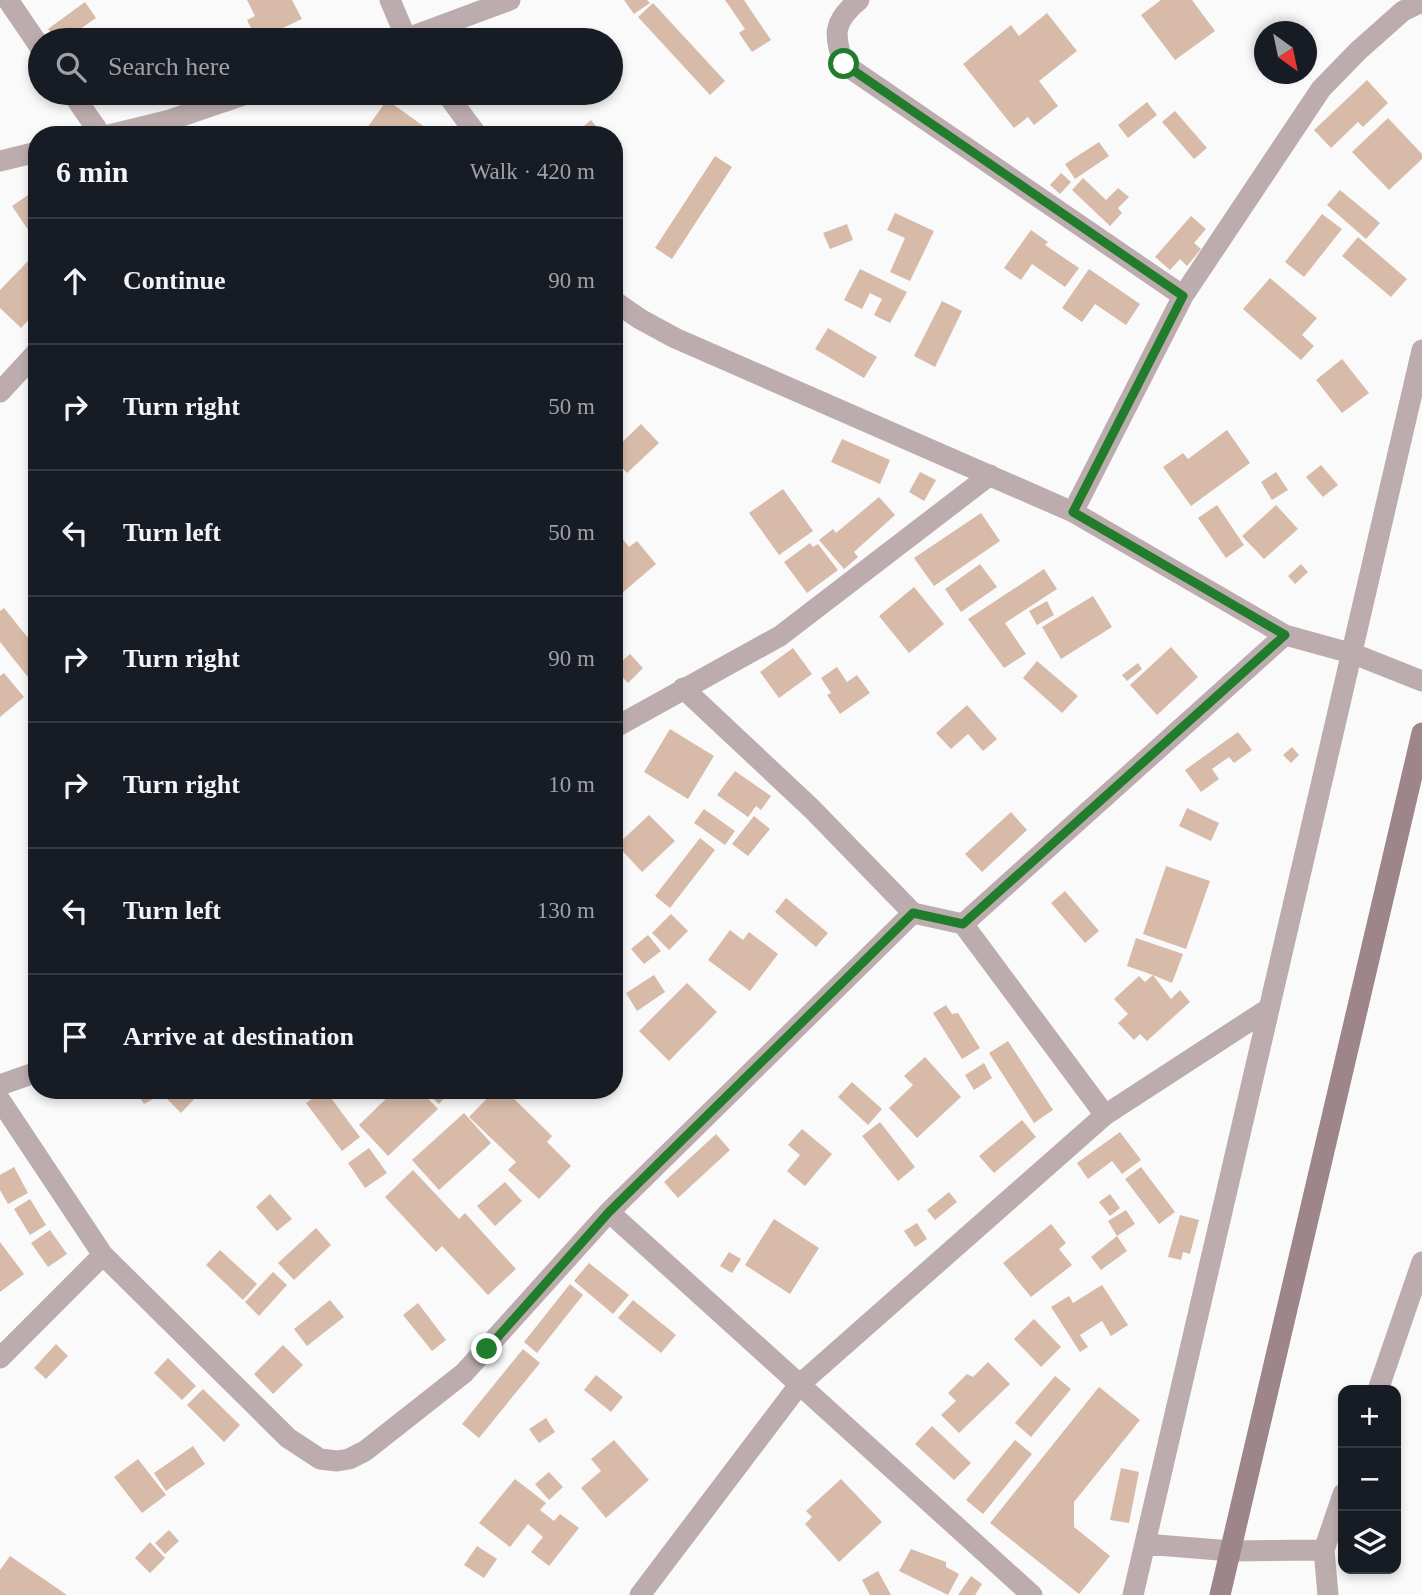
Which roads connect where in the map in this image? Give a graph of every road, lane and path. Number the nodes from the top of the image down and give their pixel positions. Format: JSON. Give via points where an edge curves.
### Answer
{"nodes":[{"id":1,"x":8,"y":0,"type":"edge"},
{"id":2,"x":390,"y":0,"type":"edge"},
{"id":3,"x":510,"y":0,"type":"edge"},
{"id":4,"x":859,"y":0,"type":"edge"},
{"id":5,"x":1422,"y":2,"type":"edge"},
{"id":6,"x":400,"y":28,"type":"edge"},
{"id":7,"x":436,"y":28,"type":"edge"},
{"id":8,"x":28,"y":29,"type":"edge"},
{"id":9,"x":80,"y":105,"type":"edge"},
{"id":10,"x":220,"y":105,"type":"edge"},
{"id":11,"x":455,"y":105,"type":"edge"},
{"id":12,"x":95,"y":126,"type":"edge"},
{"id":13,"x":170,"y":126,"type":"edge"},
{"id":14,"x":470,"y":126,"type":"edge"},
{"id":15,"x":28,"y":154,"type":"edge"},
{"id":16,"x":0,"y":161,"type":"edge"},
{"id":17,"x":1183,"y":296,"type":"junction"},
{"id":18,"x":623,"y":307,"type":"edge"},
{"id":19,"x":1422,"y":350,"type":"edge"},
{"id":20,"x":28,"y":362,"type":"edge"},
{"id":21,"x":0,"y":392,"type":"edge"},
{"id":22,"x":990,"y":475,"type":"junction"},
{"id":23,"x":1073,"y":512,"type":"junction"},
{"id":24,"x":1285,"y":635,"type":"junction"},
{"id":25,"x":1354,"y":654,"type":"junction"},
{"id":26,"x":1422,"y":681,"type":"edge"},
{"id":27,"x":684,"y":688,"type":"junction"},
{"id":28,"x":623,"y":723,"type":"edge"},
{"id":29,"x":1422,"y":733,"type":"edge"},
{"id":30,"x":913,"y":913,"type":"junction"},
{"id":31,"x":963,"y":924,"type":"junction"},
{"id":32,"x":1268,"y":1009,"type":"junction"},
{"id":33,"x":28,"y":1075,"type":"edge"},
{"id":34,"x":0,"y":1085,"type":"edge"},
{"id":35,"x":0,"y":1100,"type":"edge"},
{"id":36,"x":1105,"y":1115,"type":"junction"},
{"id":37,"x":609,"y":1212,"type":"junction"},
{"id":38,"x":103,"y":1255,"type":"junction"},
{"id":39,"x":1422,"y":1262,"type":"edge"},
{"id":40,"x":0,"y":1358,"type":"edge"},
{"id":41,"x":799,"y":1385,"type":"junction"},
{"id":42,"x":1380,"y":1385,"type":"edge"},
{"id":43,"x":1338,"y":1509,"type":"edge"},
{"id":44,"x":1145,"y":1544,"type":"junction"},
{"id":45,"x":1231,"y":1550,"type":"junction"},
{"id":46,"x":1324,"y":1550,"type":"junction"},
{"id":47,"x":640,"y":1595,"type":"edge"},
{"id":48,"x":1032,"y":1595,"type":"edge"},
{"id":49,"x":1133,"y":1595,"type":"edge"},
{"id":50,"x":1220,"y":1595,"type":"edge"},
{"id":51,"x":1328,"y":1595,"type":"edge"}],
"edges":[{"from":1,"to":8,"type":"street"},
{"from":2,"to":6,"type":"street"},
{"from":3,"to":7,"type":"street"},
{"from":4,"to":17,"type":"street","via":[[838,23],[835,41],[844,64]]},
{"from":5,"to":17,"type":"street","via":[[1403,11],[1321,89]]},
{"from":9,"to":12,"type":"street"},
{"from":10,"to":13,"type":"street"},
{"from":11,"to":14,"type":"street"},
{"from":15,"to":16,"type":"street"},
{"from":17,"to":23,"type":"street"},
{"from":18,"to":22,"type":"street","via":[[676,338]]},
{"from":19,"to":25,"type":"street"},
{"from":20,"to":21,"type":"street"},
{"from":22,"to":23,"type":"street"},
{"from":22,"to":27,"type":"street","via":[[810,616]]},
{"from":23,"to":24,"type":"street"},
{"from":24,"to":25,"type":"street"},
{"from":24,"to":31,"type":"street"},
{"from":25,"to":26,"type":"street"},
{"from":25,"to":32,"type":"street"},
{"from":27,"to":28,"type":"street"},
{"from":27,"to":30,"type":"street"},
{"from":29,"to":45,"type":"main road"},
{"from":30,"to":31,"type":"street"},
{"from":30,"to":37,"type":"street"},
{"from":31,"to":36,"type":"street"},
{"from":32,"to":36,"type":"street"},
{"from":32,"to":44,"type":"street"},
{"from":33,"to":34,"type":"street"},
{"from":35,"to":38,"type":"street"},
{"from":36,"to":41,"type":"street"},
{"from":37,"to":38,"type":"street","via":[[464,1373],[365,1451],[337,1461],[320,1459],[288,1438]]},
{"from":37,"to":41,"type":"street"},
{"from":38,"to":40,"type":"street"},
{"from":39,"to":42,"type":"street"},
{"from":41,"to":47,"type":"street"},
{"from":41,"to":48,"type":"street"},
{"from":43,"to":46,"type":"street"},
{"from":44,"to":45,"type":"street"},
{"from":44,"to":49,"type":"street"},
{"from":45,"to":46,"type":"street"},
{"from":45,"to":50,"type":"main road"},
{"from":46,"to":51,"type":"street"}]}
